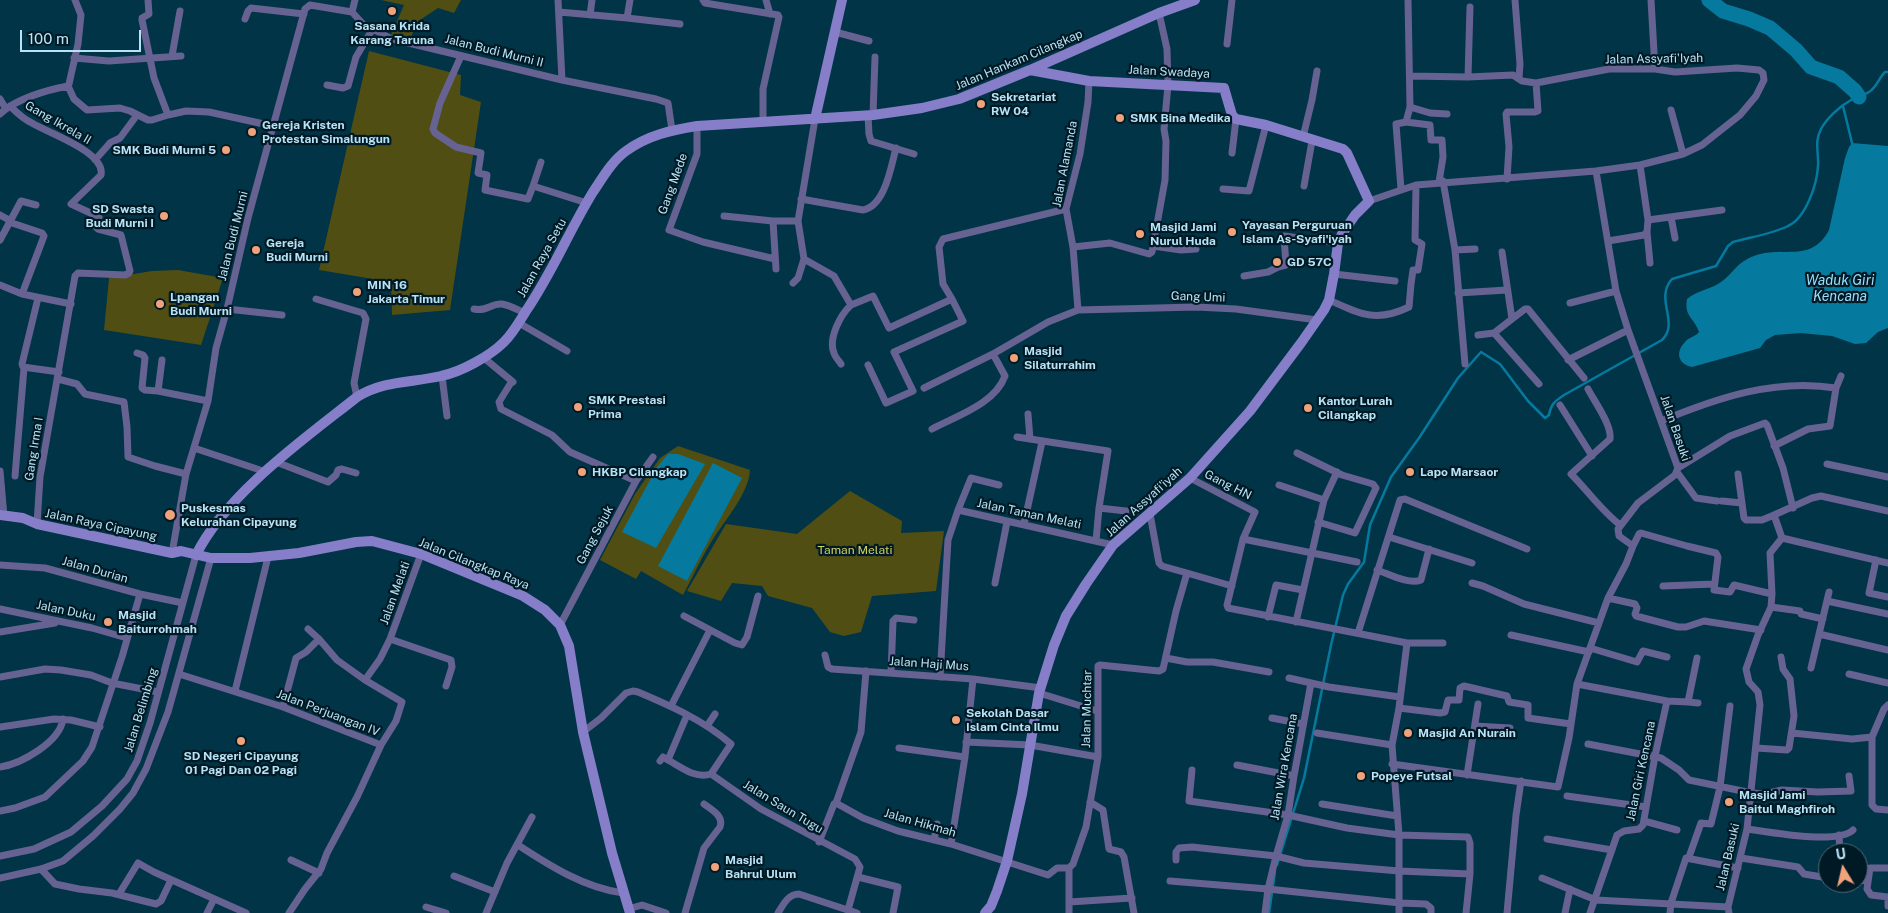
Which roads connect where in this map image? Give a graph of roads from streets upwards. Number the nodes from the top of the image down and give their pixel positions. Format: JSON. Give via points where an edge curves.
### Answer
{"nodes":[{"id":1,"x":75,"y":0,"type":"edge"},
{"id":2,"x":148,"y":0,"type":"edge"},
{"id":3,"x":355,"y":0,"type":"edge"},
{"id":4,"x":558,"y":0,"type":"edge"},
{"id":5,"x":592,"y":0,"type":"edge"},
{"id":6,"x":630,"y":0,"type":"edge"},
{"id":7,"x":766,"y":0,"type":"edge"},
{"id":8,"x":842,"y":0,"type":"edge"},
{"id":9,"x":1195,"y":0,"type":"edge"},
{"id":10,"x":1232,"y":0,"type":"edge"},
{"id":11,"x":1408,"y":0,"type":"edge"},
{"id":12,"x":1515,"y":0,"type":"edge"},
{"id":13,"x":1650,"y":0,"type":"edge"},
{"id":14,"x":703,"y":1,"type":"edge"},
{"id":15,"x":311,"y":3,"type":"edge"},
{"id":16,"x":1180,"y":3,"type":"edge"},
{"id":17,"x":1470,"y":7,"type":"dead end"},
{"id":18,"x":180,"y":11,"type":"dead end"},
{"id":19,"x":352,"y":12,"type":"junction"},
{"id":20,"x":559,"y":12,"type":"junction"},
{"id":21,"x":1159,"y":13,"type":"junction"},
{"id":22,"x":304,"y":14,"type":"junction"},
{"id":23,"x":770,"y":14,"type":"junction"},
{"id":24,"x":590,"y":15,"type":"junction"},
{"id":25,"x":627,"y":18,"type":"junction"},
{"id":26,"x":245,"y":19,"type":"dead end"},
{"id":27,"x":680,"y":24,"type":"dead end"},
{"id":28,"x":372,"y":30,"type":"junction"},
{"id":29,"x":835,"y":32,"type":"junction"},
{"id":30,"x":869,"y":41,"type":"dead end"},
{"id":31,"x":1227,"y":44,"type":"dead end"},
{"id":32,"x":172,"y":56,"type":"junction"},
{"id":33,"x":181,"y":56,"type":"dead end"},
{"id":34,"x":461,"y":56,"type":"junction"},
{"id":35,"x":150,"y":57,"type":"junction"},
{"id":36,"x":875,"y":57,"type":"dead end"},
{"id":37,"x":74,"y":58,"type":"junction"},
{"id":38,"x":1655,"y":69,"type":"junction"},
{"id":39,"x":1030,"y":70,"type":"junction"},
{"id":40,"x":1317,"y":71,"type":"dead end"},
{"id":41,"x":1410,"y":76,"type":"junction"},
{"id":42,"x":1468,"y":77,"type":"junction"},
{"id":43,"x":1519,"y":78,"type":"junction"},
{"id":44,"x":562,"y":80,"type":"junction"},
{"id":45,"x":1089,"y":81,"type":"junction"},
{"id":46,"x":1536,"y":83,"type":"junction"},
{"id":47,"x":327,"y":85,"type":"dead end"},
{"id":48,"x":1168,"y":85,"type":"junction"},
{"id":49,"x":68,"y":86,"type":"junction"},
{"id":50,"x":0,"y":99,"type":"edge"},
{"id":51,"x":1410,"y":107,"type":"junction"},
{"id":52,"x":5,"y":110,"type":"edge"},
{"id":53,"x":1671,"y":110,"type":"dead end"},
{"id":54,"x":168,"y":114,"type":"junction"},
{"id":55,"x":1446,"y":114,"type":"dead end"},
{"id":56,"x":137,"y":115,"type":"junction"},
{"id":57,"x":870,"y":115,"type":"junction"},
{"id":58,"x":815,"y":119,"type":"junction"},
{"id":59,"x":1236,"y":119,"type":"junction"},
{"id":60,"x":764,"y":120,"type":"junction"},
{"id":61,"x":1406,"y":122,"type":"junction"},
{"id":62,"x":1266,"y":125,"type":"junction"},
{"id":63,"x":273,"y":126,"type":"junction"},
{"id":64,"x":697,"y":126,"type":"junction"},
{"id":65,"x":672,"y":130,"type":"junction"},
{"id":66,"x":1307,"y":139,"type":"junction"},
{"id":67,"x":896,"y":148,"type":"junction"},
{"id":68,"x":1232,"y":153,"type":"dead end"},
{"id":69,"x":914,"y":154,"type":"dead end"},
{"id":70,"x":1683,"y":154,"type":"junction"},
{"id":71,"x":95,"y":160,"type":"junction"},
{"id":72,"x":541,"y":162,"type":"dead end"},
{"id":73,"x":1640,"y":166,"type":"junction"},
{"id":74,"x":1596,"y":171,"type":"junction"},
{"id":75,"x":1508,"y":179,"type":"junction"},
{"id":76,"x":1441,"y":182,"type":"junction"},
{"id":77,"x":1416,"y":184,"type":"junction"},
{"id":78,"x":533,"y":186,"type":"junction"},
{"id":79,"x":1304,"y":186,"type":"dead end"},
{"id":80,"x":1223,"y":189,"type":"dead end"},
{"id":81,"x":1401,"y":189,"type":"junction"},
{"id":82,"x":802,"y":200,"type":"junction"},
{"id":83,"x":1369,"y":201,"type":"junction"},
{"id":84,"x":586,"y":203,"type":"junction"},
{"id":85,"x":71,"y":204,"type":"joint"},
{"id":86,"x":36,"y":205,"type":"dead end"},
{"id":87,"x":1066,"y":209,"type":"junction"},
{"id":88,"x":1722,"y":210,"type":"dead end"},
{"id":89,"x":0,"y":215,"type":"edge"},
{"id":90,"x":724,"y":216,"type":"dead end"},
{"id":91,"x":1671,"y":217,"type":"junction"},
{"id":92,"x":1648,"y":220,"type":"junction"},
{"id":93,"x":773,"y":221,"type":"junction"},
{"id":94,"x":798,"y":221,"type":"junction"},
{"id":95,"x":10,"y":222,"type":"junction"},
{"id":96,"x":1647,"y":232,"type":"junction"},
{"id":97,"x":1675,"y":238,"type":"dead end"},
{"id":98,"x":0,"y":240,"type":"edge"},
{"id":99,"x":1608,"y":241,"type":"junction"},
{"id":100,"x":1338,"y":243,"type":"junction"},
{"id":101,"x":1153,"y":246,"type":"junction"},
{"id":102,"x":1073,"y":247,"type":"junction"},
{"id":103,"x":1196,"y":249,"type":"dead end"},
{"id":104,"x":1475,"y":249,"type":"dead end"},
{"id":105,"x":1455,"y":250,"type":"junction"},
{"id":106,"x":1502,"y":252,"type":"dead end"},
{"id":107,"x":775,"y":259,"type":"junction"},
{"id":108,"x":804,"y":259,"type":"junction"},
{"id":109,"x":1650,"y":263,"type":"dead end"},
{"id":110,"x":776,"y":269,"type":"dead end"},
{"id":111,"x":1334,"y":274,"type":"junction"},
{"id":112,"x":1244,"y":276,"type":"dead end"},
{"id":113,"x":1395,"y":281,"type":"dead end"},
{"id":114,"x":793,"y":283,"type":"dead end"},
{"id":115,"x":0,"y":286,"type":"edge"},
{"id":116,"x":1507,"y":290,"type":"junction"},
{"id":117,"x":1616,"y":291,"type":"junction"},
{"id":118,"x":1458,"y":293,"type":"junction"},
{"id":119,"x":22,"y":294,"type":"junction"},
{"id":120,"x":38,"y":298,"type":"junction"},
{"id":121,"x":316,"y":298,"type":"dead end"},
{"id":122,"x":952,"y":299,"type":"junction"},
{"id":123,"x":1329,"y":300,"type":"junction"},
{"id":124,"x":1570,"y":303,"type":"dead end"},
{"id":125,"x":71,"y":304,"type":"junction"},
{"id":126,"x":851,"y":305,"type":"junction"},
{"id":127,"x":227,"y":309,"type":"junction"},
{"id":128,"x":474,"y":309,"type":"dead end"},
{"id":129,"x":1078,"y":310,"type":"junction"},
{"id":130,"x":525,"y":313,"type":"junction"},
{"id":131,"x":282,"y":315,"type":"dead end"},
{"id":132,"x":1512,"y":319,"type":"junction"},
{"id":133,"x":1317,"y":320,"type":"junction"},
{"id":134,"x":519,"y":322,"type":"junction"},
{"id":135,"x":1628,"y":330,"type":"junction"},
{"id":136,"x":1494,"y":333,"type":"junction"},
{"id":137,"x":1478,"y":335,"type":"dead end"},
{"id":138,"x":567,"y":351,"type":"dead end"},
{"id":139,"x":137,"y":353,"type":"dead end"},
{"id":140,"x":993,"y":354,"type":"junction"},
{"id":141,"x":484,"y":358,"type":"junction"},
{"id":142,"x":162,"y":360,"type":"dead end"},
{"id":143,"x":1568,"y":360,"type":"junction"},
{"id":144,"x":841,"y":364,"type":"dead end"},
{"id":145,"x":1465,"y":364,"type":"dead end"},
{"id":146,"x":868,"y":365,"type":"dead end"},
{"id":147,"x":24,"y":368,"type":"junction"},
{"id":148,"x":58,"y":375,"type":"junction"},
{"id":149,"x":442,"y":376,"type":"junction"},
{"id":150,"x":1841,"y":376,"type":"dead end"},
{"id":151,"x":1584,"y":378,"type":"dead end"},
{"id":152,"x":1539,"y":384,"type":"dead end"},
{"id":153,"x":924,"y":388,"type":"dead end"},
{"id":154,"x":1836,"y":388,"type":"junction"},
{"id":155,"x":1588,"y":389,"type":"dead end"},
{"id":156,"x":158,"y":391,"type":"junction"},
{"id":157,"x":357,"y":397,"type":"junction"},
{"id":158,"x":208,"y":401,"type":"junction"},
{"id":159,"x":1560,"y":405,"type":"dead end"},
{"id":160,"x":1028,"y":414,"type":"dead end"},
{"id":161,"x":447,"y":416,"type":"dead end"},
{"id":162,"x":1662,"y":421,"type":"junction"},
{"id":163,"x":932,"y":429,"type":"dead end"},
{"id":164,"x":1017,"y":437,"type":"dead end"},
{"id":165,"x":1030,"y":440,"type":"junction"},
{"id":166,"x":1042,"y":442,"type":"junction"},
{"id":167,"x":1774,"y":446,"type":"junction"},
{"id":168,"x":194,"y":448,"type":"junction"},
{"id":169,"x":1297,"y":453,"type":"dead end"},
{"id":170,"x":1592,"y":456,"type":"junction"},
{"id":171,"x":653,"y":457,"type":"dead end"},
{"id":172,"x":276,"y":462,"type":"junction"},
{"id":173,"x":1827,"y":464,"type":"dead end"},
{"id":174,"x":1678,"y":470,"type":"junction"},
{"id":175,"x":0,"y":471,"type":"edge"},
{"id":176,"x":266,"y":472,"type":"junction"},
{"id":177,"x":1337,"y":472,"type":"junction"},
{"id":178,"x":356,"y":473,"type":"dead end"},
{"id":179,"x":186,"y":474,"type":"junction"},
{"id":180,"x":1738,"y":474,"type":"dead end"},
{"id":181,"x":15,"y":476,"type":"dead end"},
{"id":182,"x":1888,"y":477,"type":"edge"},
{"id":183,"x":1190,"y":478,"type":"junction"},
{"id":184,"x":636,"y":481,"type":"junction"},
{"id":185,"x":999,"y":485,"type":"dead end"},
{"id":186,"x":1279,"y":485,"type":"dead end"},
{"id":187,"x":1324,"y":500,"type":"junction"},
{"id":188,"x":1742,"y":503,"type":"junction"},
{"id":189,"x":1099,"y":508,"type":"junction"},
{"id":190,"x":1792,"y":508,"type":"junction"},
{"id":191,"x":958,"y":510,"type":"junction"},
{"id":192,"x":1126,"y":511,"type":"dead end"},
{"id":193,"x":1888,"y":511,"type":"edge"},
{"id":194,"x":1150,"y":514,"type":"junction"},
{"id":195,"x":2,"y":515,"type":"edge"},
{"id":196,"x":1774,"y":516,"type":"junction"},
{"id":197,"x":1007,"y":522,"type":"junction"},
{"id":198,"x":1318,"y":522,"type":"junction"},
{"id":199,"x":37,"y":524,"type":"junction"},
{"id":200,"x":1024,"y":524,"type":"junction"},
{"id":201,"x":1620,"y":525,"type":"junction"},
{"id":202,"x":1389,"y":537,"type":"junction"},
{"id":203,"x":1782,"y":538,"type":"junction"},
{"id":204,"x":1096,"y":540,"type":"junction"},
{"id":205,"x":1243,"y":540,"type":"junction"},
{"id":206,"x":202,"y":544,"type":"junction"},
{"id":207,"x":1113,"y":545,"type":"junction"},
{"id":208,"x":1633,"y":546,"type":"junction"},
{"id":209,"x":1429,"y":549,"type":"junction"},
{"id":210,"x":1527,"y":549,"type":"dead end"},
{"id":211,"x":178,"y":550,"type":"junction"},
{"id":212,"x":1311,"y":552,"type":"junction"},
{"id":213,"x":421,"y":554,"type":"junction"},
{"id":214,"x":196,"y":555,"type":"junction"},
{"id":215,"x":268,"y":557,"type":"junction"},
{"id":216,"x":211,"y":558,"type":"junction"},
{"id":217,"x":1876,"y":560,"type":"junction"},
{"id":218,"x":1357,"y":562,"type":"dead end"},
{"id":219,"x":1472,"y":563,"type":"dead end"},
{"id":220,"x":1888,"y":563,"type":"edge"},
{"id":221,"x":0,"y":565,"type":"edge"},
{"id":222,"x":1377,"y":570,"type":"junction"},
{"id":223,"x":1187,"y":573,"type":"junction"},
{"id":224,"x":996,"y":583,"type":"dead end"},
{"id":225,"x":1472,"y":583,"type":"dead end"},
{"id":226,"x":1714,"y":584,"type":"junction"},
{"id":227,"x":1232,"y":586,"type":"junction"},
{"id":228,"x":1663,"y":586,"type":"dead end"},
{"id":229,"x":1303,"y":590,"type":"junction"},
{"id":230,"x":1829,"y":592,"type":"dead end"},
{"id":231,"x":140,"y":594,"type":"junction"},
{"id":232,"x":1772,"y":594,"type":"junction"},
{"id":233,"x":758,"y":596,"type":"dead end"},
{"id":234,"x":1888,"y":597,"type":"edge"},
{"id":235,"x":1608,"y":598,"type":"junction"},
{"id":236,"x":1827,"y":601,"type":"junction"},
{"id":237,"x":183,"y":604,"type":"junction"},
{"id":238,"x":1771,"y":607,"type":"junction"},
{"id":239,"x":0,"y":610,"type":"edge"},
{"id":240,"x":1888,"y":614,"type":"edge"},
{"id":241,"x":684,"y":616,"type":"dead end"},
{"id":242,"x":1268,"y":617,"type":"junction"},
{"id":243,"x":1823,"y":619,"type":"junction"},
{"id":244,"x":914,"y":620,"type":"dead end"},
{"id":245,"x":61,"y":622,"type":"junction"},
{"id":246,"x":1296,"y":622,"type":"junction"},
{"id":247,"x":1599,"y":623,"type":"junction"},
{"id":248,"x":560,"y":625,"type":"junction"},
{"id":249,"x":308,"y":629,"type":"dead end"},
{"id":250,"x":710,"y":630,"type":"junction"},
{"id":251,"x":1761,"y":630,"type":"junction"},
{"id":252,"x":0,"y":632,"type":"edge"},
{"id":253,"x":1358,"y":633,"type":"junction"},
{"id":254,"x":1819,"y":634,"type":"junction"},
{"id":255,"x":1511,"y":635,"type":"dead end"},
{"id":256,"x":127,"y":638,"type":"junction"},
{"id":257,"x":319,"y":639,"type":"junction"},
{"id":258,"x":390,"y":639,"type":"junction"},
{"id":259,"x":1406,"y":643,"type":"junction"},
{"id":260,"x":1443,"y":643,"type":"dead end"},
{"id":261,"x":1589,"y":650,"type":"junction"},
{"id":262,"x":1888,"y":650,"type":"edge"},
{"id":263,"x":826,"y":655,"type":"dead end"},
{"id":264,"x":1781,"y":656,"type":"dead end"},
{"id":265,"x":1667,"y":657,"type":"dead end"},
{"id":266,"x":1166,"y":658,"type":"junction"},
{"id":267,"x":1696,"y":658,"type":"dead end"},
{"id":268,"x":1811,"y":668,"type":"dead end"},
{"id":269,"x":866,"y":671,"type":"junction"},
{"id":270,"x":1270,"y":672,"type":"dead end"},
{"id":271,"x":891,"y":673,"type":"junction"},
{"id":272,"x":179,"y":674,"type":"junction"},
{"id":273,"x":1849,"y":674,"type":"dead end"},
{"id":274,"x":0,"y":677,"type":"edge"},
{"id":275,"x":940,"y":677,"type":"junction"},
{"id":276,"x":973,"y":678,"type":"junction"},
{"id":277,"x":1289,"y":678,"type":"dead end"},
{"id":278,"x":365,"y":680,"type":"junction"},
{"id":279,"x":1888,"y":682,"type":"edge"},
{"id":280,"x":112,"y":683,"type":"junction"},
{"id":281,"x":1312,"y":683,"type":"junction"},
{"id":282,"x":1577,"y":684,"type":"junction"},
{"id":283,"x":446,"y":686,"type":"dead end"},
{"id":284,"x":1040,"y":690,"type":"junction"},
{"id":285,"x":235,"y":691,"type":"junction"},
{"id":286,"x":158,"y":692,"type":"junction"},
{"id":287,"x":1400,"y":697,"type":"junction"},
{"id":288,"x":1667,"y":701,"type":"junction"},
{"id":289,"x":1688,"y":702,"type":"junction"},
{"id":290,"x":1698,"y":703,"type":"dead end"},
{"id":291,"x":1478,"y":704,"type":"dead end"},
{"id":292,"x":1888,"y":705,"type":"edge"},
{"id":293,"x":670,"y":706,"type":"junction"},
{"id":294,"x":1730,"y":706,"type":"dead end"},
{"id":295,"x":283,"y":707,"type":"junction"},
{"id":296,"x":1399,"y":708,"type":"junction"},
{"id":297,"x":1097,"y":711,"type":"junction"},
{"id":298,"x":716,"y":714,"type":"dead end"},
{"id":299,"x":687,"y":715,"type":"junction"},
{"id":300,"x":1272,"y":718,"type":"dead end"},
{"id":301,"x":63,"y":719,"type":"junction"},
{"id":302,"x":1303,"y":724,"type":"junction"},
{"id":303,"x":1572,"y":724,"type":"junction"},
{"id":304,"x":707,"y":726,"type":"junction"},
{"id":305,"x":1475,"y":726,"type":"junction"},
{"id":306,"x":0,"y":727,"type":"edge"},
{"id":307,"x":100,"y":727,"type":"junction"},
{"id":308,"x":1510,"y":728,"type":"dead end"},
{"id":309,"x":583,"y":732,"type":"junction"},
{"id":310,"x":1317,"y":733,"type":"dead end"},
{"id":311,"x":1792,"y":733,"type":"junction"},
{"id":312,"x":1872,"y":737,"type":"junction"},
{"id":313,"x":966,"y":742,"type":"junction"},
{"id":314,"x":1392,"y":744,"type":"junction"},
{"id":315,"x":1588,"y":744,"type":"dead end"},
{"id":316,"x":381,"y":745,"type":"junction"},
{"id":317,"x":1030,"y":745,"type":"junction"},
{"id":318,"x":899,"y":748,"type":"dead end"},
{"id":319,"x":1756,"y":748,"type":"junction"},
{"id":320,"x":1655,"y":756,"type":"junction"},
{"id":321,"x":1098,"y":757,"type":"junction"},
{"id":322,"x":965,"y":758,"type":"junction"},
{"id":323,"x":1392,"y":764,"type":"junction"},
{"id":324,"x":1237,"y":765,"type":"dead end"},
{"id":325,"x":0,"y":767,"type":"edge"},
{"id":326,"x":1192,"y":770,"type":"dead end"},
{"id":327,"x":711,"y":774,"type":"junction"},
{"id":328,"x":1467,"y":775,"type":"junction"},
{"id":329,"x":1294,"y":776,"type":"junction"},
{"id":330,"x":1849,"y":776,"type":"dead end"},
{"id":331,"x":1521,"y":780,"type":"junction"},
{"id":332,"x":1720,"y":787,"type":"junction"},
{"id":333,"x":1752,"y":793,"type":"junction"},
{"id":334,"x":1567,"y":796,"type":"dead end"},
{"id":335,"x":1090,"y":802,"type":"junction"},
{"id":336,"x":836,"y":803,"type":"junction"},
{"id":337,"x":704,"y":804,"type":"dead end"},
{"id":338,"x":1322,"y":804,"type":"dead end"},
{"id":339,"x":1646,"y":807,"type":"junction"},
{"id":340,"x":1888,"y":810,"type":"edge"},
{"id":341,"x":0,"y":811,"type":"edge"},
{"id":342,"x":1292,"y":816,"type":"junction"},
{"id":343,"x":1397,"y":816,"type":"junction"},
{"id":344,"x":532,"y":818,"type":"dead end"},
{"id":345,"x":1644,"y":821,"type":"junction"},
{"id":346,"x":938,"y":824,"type":"dead end"},
{"id":347,"x":1747,"y":829,"type":"junction"},
{"id":348,"x":1678,"y":830,"type":"dead end"},
{"id":349,"x":1853,"y":830,"type":"dead end"},
{"id":350,"x":1399,"y":835,"type":"junction"},
{"id":351,"x":1839,"y":836,"type":"junction"},
{"id":352,"x":1547,"y":839,"type":"dead end"},
{"id":353,"x":934,"y":840,"type":"junction"},
{"id":354,"x":819,"y":842,"type":"junction"},
{"id":355,"x":1839,"y":843,"type":"edge"},
{"id":356,"x":951,"y":844,"type":"junction"},
{"id":357,"x":518,"y":845,"type":"junction"},
{"id":358,"x":1612,"y":850,"type":"junction"},
{"id":359,"x":0,"y":856,"type":"edge"},
{"id":360,"x":1276,"y":856,"type":"junction"},
{"id":361,"x":1689,"y":858,"type":"junction"},
{"id":362,"x":1740,"y":858,"type":"junction"},
{"id":363,"x":291,"y":860,"type":"dead end"},
{"id":364,"x":1004,"y":860,"type":"junction"},
{"id":365,"x":1176,"y":860,"type":"dead end"},
{"id":366,"x":1069,"y":868,"type":"junction"},
{"id":367,"x":1738,"y":868,"type":"junction"},
{"id":368,"x":1888,"y":868,"type":"edge"},
{"id":369,"x":41,"y":869,"type":"junction"},
{"id":370,"x":1399,"y":871,"type":"junction"},
{"id":371,"x":319,"y":873,"type":"junction"},
{"id":372,"x":1470,"y":874,"type":"junction"},
{"id":373,"x":454,"y":876,"type":"dead end"},
{"id":374,"x":1818,"y":876,"type":"edge"},
{"id":375,"x":858,"y":877,"type":"junction"},
{"id":376,"x":0,"y":878,"type":"edge"},
{"id":377,"x":1542,"y":878,"type":"dead end"},
{"id":378,"x":171,"y":880,"type":"junction"},
{"id":379,"x":1170,"y":881,"type":"dead end"},
{"id":380,"x":1868,"y":881,"type":"edge"},
{"id":381,"x":1570,"y":889,"type":"junction"},
{"id":382,"x":1272,"y":890,"type":"junction"},
{"id":383,"x":1868,"y":890,"type":"edge"},
{"id":384,"x":495,"y":892,"type":"junction"},
{"id":385,"x":623,"y":893,"type":"junction"},
{"id":386,"x":119,"y":894,"type":"junction"},
{"id":387,"x":1132,"y":898,"type":"junction"},
{"id":388,"x":214,"y":899,"type":"junction"},
{"id":389,"x":1596,"y":900,"type":"junction"},
{"id":390,"x":1069,"y":902,"type":"junction"},
{"id":391,"x":1671,"y":903,"type":"junction"},
{"id":392,"x":1400,"y":904,"type":"junction"},
{"id":393,"x":1888,"y":906,"type":"edge"},
{"id":394,"x":426,"y":907,"type":"dead end"},
{"id":395,"x":848,"y":910,"type":"junction"},
{"id":396,"x":1729,"y":910,"type":"edge"},
{"id":397,"x":629,"y":911,"type":"edge"},
{"id":398,"x":207,"y":913,"type":"edge"},
{"id":399,"x":246,"y":913,"type":"edge"},
{"id":400,"x":289,"y":913,"type":"edge"},
{"id":401,"x":446,"y":913,"type":"edge"},
{"id":402,"x":486,"y":913,"type":"edge"},
{"id":403,"x":666,"y":913,"type":"edge"},
{"id":404,"x":685,"y":913,"type":"edge"},
{"id":405,"x":778,"y":913,"type":"edge"},
{"id":406,"x":857,"y":913,"type":"edge"},
{"id":407,"x":893,"y":913,"type":"edge"},
{"id":408,"x":985,"y":913,"type":"edge"},
{"id":409,"x":1069,"y":913,"type":"edge"},
{"id":410,"x":1134,"y":913,"type":"edge"},
{"id":411,"x":1265,"y":913,"type":"edge"},
{"id":412,"x":1399,"y":913,"type":"edge"},
{"id":413,"x":1431,"y":913,"type":"edge"},
{"id":414,"x":1466,"y":913,"type":"edge"},
{"id":415,"x":1507,"y":913,"type":"edge"},
{"id":416,"x":1565,"y":913,"type":"edge"},
{"id":417,"x":1590,"y":913,"type":"edge"},
{"id":418,"x":1670,"y":913,"type":"edge"}],
"edges":[{"from":1,"to":37,"type":"street","via":[[82,15]]},
{"from":2,"to":35,"type":"street","via":[[149,14],[142,20]]},
{"from":3,"to":19,"type":"street"},
{"from":4,"to":20,"type":"street"},
{"from":5,"to":24,"type":"street"},
{"from":6,"to":25,"type":"street"},
{"from":7,"to":23,"type":"street"},
{"from":8,"to":29,"type":"street"},
{"from":9,"to":16,"type":"street","name":"Jalan Hankam Cilangkap"},
{"from":10,"to":31,"type":"street"},
{"from":11,"to":41,"type":"street"},
{"from":12,"to":43,"type":"street"},
{"from":13,"to":38,"type":"street"},
{"from":14,"to":23,"type":"street"},
{"from":15,"to":19,"type":"street"},
{"from":15,"to":22,"type":"street"},
{"from":16,"to":21,"type":"street","name":"Jalan Hankam Cilangkap"},
{"from":17,"to":42,"type":"street"},
{"from":18,"to":32,"type":"street"},
{"from":19,"to":28,"type":"street","name":"Jalan Budi Murni II"},
{"from":20,"to":24,"type":"street"},
{"from":20,"to":44,"type":"street"},
{"from":21,"to":39,"type":"street","name":"Jalan Hankam Cilangkap"},
{"from":21,"to":48,"type":"street"},
{"from":22,"to":26,"type":"street","via":[[255,8],[248,11]]},
{"from":22,"to":63,"type":"street","name":"Jalan Budi Murni"},
{"from":23,"to":60,"type":"street","via":[[778,15],[779,20],[763,89]]},
{"from":24,"to":25,"type":"street"},
{"from":25,"to":27,"type":"street"},
{"from":28,"to":34,"type":"street","name":"Jalan Budi Murni II","via":[[392,39]]},
{"from":28,"to":47,"type":"street","via":[[356,57],[348,86]]},
{"from":29,"to":30,"type":"street"},
{"from":29,"to":58,"type":"street"},
{"from":32,"to":33,"type":"street"},
{"from":32,"to":35,"type":"street"},
{"from":34,"to":44,"type":"street","name":"Jalan Budi Murni II"},
{"from":34,"to":78,"type":"street","via":[[440,103],[433,130],[456,147],[481,153],[478,173],[488,175],[485,190],[528,199]]},
{"from":35,"to":37,"type":"street","via":[[110,61]]},
{"from":35,"to":54,"type":"street","via":[[159,94]]},
{"from":36,"to":57,"type":"street"},
{"from":37,"to":49,"type":"street"},
{"from":38,"to":46,"type":"street","name":"Jalan Assyafi'Iyah","via":[[1609,69]]},
{"from":38,"to":70,"type":"street","name":"Jalan Assyafi'Iyah","via":[[1675,72],[1737,68],[1763,73],[1764,80],[1756,96],[1740,114],[1702,145]]},
{"from":39,"to":45,"type":"street","name":"Jalan Swadaya"},
{"from":39,"to":57,"type":"street","name":"Jalan Hankam Cilangkap","via":[[959,100]]},
{"from":40,"to":66,"type":"street"},
{"from":41,"to":42,"type":"street","name":"Jalan Assyafi'Iyah"},
{"from":41,"to":51,"type":"street"},
{"from":42,"to":43,"type":"street","name":"Jalan Assyafi'Iyah","via":[[1513,75]]},
{"from":43,"to":46,"type":"street","name":"Jalan Assyafi'Iyah"},
{"from":44,"to":65,"type":"street","name":"Jalan Budi Murni II","via":[[668,103]]},
{"from":45,"to":48,"type":"street","name":"Jalan Swadaya"},
{"from":45,"to":87,"type":"street","name":"Jalan Alamanda","via":[[1080,154]]},
{"from":46,"to":75,"type":"street","via":[[1538,112],[1506,112]]},
{"from":48,"to":59,"type":"street","name":"Jalan Swadaya","via":[[1224,88]]},
{"from":48,"to":101,"type":"street","via":[[1164,129],[1165,180]]},
{"from":49,"to":52,"type":"street","via":[[52,88]]},
{"from":49,"to":56,"type":"street","via":[[74,99],[87,110],[117,107]]},
{"from":50,"to":52,"type":"street"},
{"from":51,"to":55,"type":"street"},
{"from":51,"to":61,"type":"street"},
{"from":52,"to":71,"type":"street","name":"Gang Ikrela II","via":[[78,146]]},
{"from":53,"to":70,"type":"street"},
{"from":54,"to":56,"type":"street","via":[[152,120]]},
{"from":54,"to":63,"type":"street","via":[[209,112]]},
{"from":56,"to":71,"type":"street","via":[[120,138],[110,143]]},
{"from":57,"to":58,"type":"street","name":"Jalan Hankam Cilangkap"},
{"from":57,"to":67,"type":"street","via":[[871,141]]},
{"from":58,"to":60,"type":"street","name":"Jalan Raya Setu"},
{"from":58,"to":82,"type":"street"},
{"from":59,"to":62,"type":"street"},
{"from":59,"to":68,"type":"street"},
{"from":60,"to":64,"type":"street","name":"Jalan Raya Setu"},
{"from":61,"to":76,"type":"street","via":[[1430,125],[1431,140],[1442,141]]},
{"from":61,"to":81,"type":"street","via":[[1395,126]]},
{"from":62,"to":66,"type":"street"},
{"from":62,"to":80,"type":"street","via":[[1249,191]]},
{"from":63,"to":127,"type":"street","name":"Jalan Budi Murni"},
{"from":64,"to":65,"type":"street","name":"Jalan Raya Setu"},
{"from":64,"to":107,"type":"street","name":"Gang Mede","via":[[697,154],[669,230],[703,242]]},
{"from":65,"to":84,"type":"street","name":"Jalan Raya Setu","via":[[626,151],[608,169]]},
{"from":66,"to":79,"type":"street"},
{"from":66,"to":83,"type":"street","via":[[1336,146],[1347,153]]},
{"from":67,"to":69,"type":"street"},
{"from":67,"to":82,"type":"street","via":[[884,190],[870,209]]},
{"from":70,"to":73,"type":"street","name":"Jalan Assyafi'Iyah"},
{"from":71,"to":85,"type":"street","name":"Gang Ikrela II","via":[[101,175]]},
{"from":72,"to":78,"type":"street"},
{"from":73,"to":74,"type":"street","name":"Jalan Assyafi'Iyah"},
{"from":73,"to":92,"type":"street"},
{"from":74,"to":75,"type":"street","name":"Jalan Assyafi'Iyah"},
{"from":74,"to":99,"type":"street","name":"Jalan Basuki"},
{"from":75,"to":76,"type":"street","name":"Jalan Assyafi'Iyah"},
{"from":76,"to":77,"type":"street","name":"Jalan Assyafi'Iyah"},
{"from":76,"to":105,"type":"street"},
{"from":77,"to":81,"type":"street","name":"Jalan Assyafi'Iyah"},
{"from":77,"to":123,"type":"street","via":[[1414,240],[1422,244],[1418,270],[1413,270],[1410,284],[1409,307],[1371,317]]},
{"from":78,"to":84,"type":"street"},
{"from":81,"to":83,"type":"street","name":"Jalan Assyafi'Iyah"},
{"from":82,"to":94,"type":"street"},
{"from":83,"to":100,"type":"street","name":"Jalan Assyafi'iyah","via":[[1347,224]]},
{"from":84,"to":130,"type":"street","name":"Jalan Raya Setu","via":[[541,290]]},
{"from":85,"to":125,"type":"street","name":"Gang Irma I","via":[[99,217],[98,229],[121,235],[130,271],[125,275],[76,274]]},
{"from":86,"to":95,"type":"street","via":[[21,201]]},
{"from":87,"to":102,"type":"street","name":"Jalan Alamanda"},
{"from":87,"to":122,"type":"street","via":[[942,239],[939,247],[943,283]]},
{"from":88,"to":91,"type":"street"},
{"from":89,"to":95,"type":"street"},
{"from":90,"to":93,"type":"street"},
{"from":91,"to":92,"type":"street"},
{"from":91,"to":97,"type":"street"},
{"from":92,"to":96,"type":"street"},
{"from":93,"to":94,"type":"street"},
{"from":93,"to":107,"type":"street"},
{"from":94,"to":108,"type":"street"},
{"from":95,"to":98,"type":"street"},
{"from":95,"to":119,"type":"street","via":[[44,236]]},
{"from":96,"to":99,"type":"street"},
{"from":96,"to":109,"type":"street"},
{"from":99,"to":117,"type":"street","name":"Jalan Basuki"},
{"from":100,"to":111,"type":"street","name":"Jalan Assyafi'iyah"},
{"from":100,"to":112,"type":"street","via":[[1284,236],[1286,265]]},
{"from":101,"to":102,"type":"street","via":[[1149,254],[1110,243]]},
{"from":101,"to":103,"type":"street"},
{"from":102,"to":129,"type":"street","name":"Jalan Alamanda"},
{"from":104,"to":105,"type":"street"},
{"from":105,"to":118,"type":"street"},
{"from":106,"to":116,"type":"street"},
{"from":107,"to":110,"type":"street"},
{"from":108,"to":114,"type":"street"},
{"from":108,"to":126,"type":"street","via":[[834,276]]},
{"from":111,"to":113,"type":"street"},
{"from":111,"to":123,"type":"street","name":"Jalan Assyafi'iyah"},
{"from":115,"to":119,"type":"street"},
{"from":116,"to":118,"type":"street"},
{"from":116,"to":132,"type":"street"},
{"from":117,"to":124,"type":"street"},
{"from":117,"to":135,"type":"street","name":"Jalan Basuki"},
{"from":118,"to":145,"type":"street"},
{"from":119,"to":120,"type":"street"},
{"from":120,"to":125,"type":"street"},
{"from":120,"to":147,"type":"street","via":[[22,364]]},
{"from":121,"to":157,"type":"street","via":[[363,313],[366,318],[354,383]]},
{"from":122,"to":126,"type":"street","via":[[890,329],[873,296]]},
{"from":122,"to":146,"type":"street","via":[[963,321],[894,352],[913,391],[886,403]]},
{"from":123,"to":133,"type":"street","name":"Jalan Assyafi'iyah"},
{"from":125,"to":148,"type":"street","name":"Gang Irma I"},
{"from":126,"to":144,"type":"street","via":[[836,330],[833,344]]},
{"from":127,"to":131,"type":"street"},
{"from":127,"to":158,"type":"street","name":"Jalan Budi Murni","via":[[216,348]]},
{"from":128,"to":130,"type":"street","via":[[484,310],[503,304]]},
{"from":129,"to":133,"type":"street","name":"Gang Umi","via":[[1196,307]]},
{"from":129,"to":140,"type":"street","via":[[1048,322]]},
{"from":130,"to":134,"type":"street","name":"Jalan Raya Setu"},
{"from":132,"to":136,"type":"street"},
{"from":132,"to":143,"type":"street","via":[[1528,310]]},
{"from":133,"to":183,"type":"street","name":"Jalan Assyafi'iyah","via":[[1250,411]]},
{"from":134,"to":138,"type":"street"},
{"from":134,"to":141,"type":"street","name":"Jalan Raya Setu","via":[[504,342]]},
{"from":135,"to":143,"type":"street"},
{"from":135,"to":162,"type":"street","name":"Jalan Basuki"},
{"from":136,"to":137,"type":"street"},
{"from":136,"to":152,"type":"street"},
{"from":139,"to":156,"type":"street","via":[[146,358],[142,388]]},
{"from":140,"to":153,"type":"street"},
{"from":140,"to":163,"type":"street","via":[[1005,376],[991,396]]},
{"from":141,"to":149,"type":"street","name":"Jalan Raya Setu"},
{"from":141,"to":184,"type":"street","via":[[512,382],[499,402],[501,409],[552,435],[570,452]]},
{"from":142,"to":156,"type":"street"},
{"from":143,"to":151,"type":"street"},
{"from":147,"to":148,"type":"street"},
{"from":147,"to":181,"type":"street"},
{"from":148,"to":179,"type":"street","via":[[77,384],[85,394],[124,402],[128,457]]},
{"from":148,"to":199,"type":"street","name":"Gang Irma I","via":[[40,477]]},
{"from":149,"to":157,"type":"street","name":"Jalan Raya Setu","via":[[389,383]]},
{"from":149,"to":161,"type":"street"},
{"from":150,"to":154,"type":"street"},
{"from":154,"to":162,"type":"street","via":[[1813,384],[1770,387],[1721,399]]},
{"from":154,"to":167,"type":"street","via":[[1830,426],[1808,429]]},
{"from":155,"to":170,"type":"street","via":[[1611,435]]},
{"from":156,"to":158,"type":"street"},
{"from":157,"to":172,"type":"street","name":"Jalan Raya Setu"},
{"from":158,"to":168,"type":"street","name":"Jalan Budi Murni"},
{"from":159,"to":170,"type":"street"},
{"from":160,"to":165,"type":"street"},
{"from":162,"to":174,"type":"street","name":"Jalan Basuki"},
{"from":164,"to":165,"type":"street"},
{"from":165,"to":166,"type":"street"},
{"from":166,"to":189,"type":"street","via":[[1108,451]]},
{"from":166,"to":200,"type":"street"},
{"from":167,"to":174,"type":"street","via":[[1767,425],[1761,423],[1730,436]]},
{"from":167,"to":190,"type":"street","via":[[1783,468]]},
{"from":168,"to":176,"type":"street"},
{"from":168,"to":179,"type":"street","name":"Jalan Budi Murni"},
{"from":169,"to":177,"type":"street"},
{"from":170,"to":201,"type":"street","via":[[1571,474],[1605,513]]},
{"from":171,"to":184,"type":"street","name":"Gang Sejuk"},
{"from":172,"to":176,"type":"street","name":"Jalan Raya Setu"},
{"from":172,"to":178,"type":"street","via":[[324,482],[331,481],[338,470]]},
{"from":173,"to":182,"type":"street"},
{"from":174,"to":188,"type":"street","via":[[1696,498]]},
{"from":174,"to":201,"type":"street","name":"Jalan Basuki","via":[[1638,503]]},
{"from":175,"to":195,"type":"street"},
{"from":176,"to":206,"type":"street","name":"Jalan Raya Setu","via":[[223,516]]},
{"from":177,"to":187,"type":"street"},
{"from":177,"to":198,"type":"street","via":[[1376,489],[1356,532],[1352,534]]},
{"from":179,"to":211,"type":"street","name":"Jalan Budi Murni"},
{"from":180,"to":188,"type":"street"},
{"from":183,"to":194,"type":"street","name":"Jalan Assyafi'iyah"},
{"from":183,"to":205,"type":"street","name":"Gang HN","via":[[1255,512]]},
{"from":184,"to":248,"type":"street","name":"Gang Sejuk"},
{"from":185,"to":191,"type":"street","via":[[970,479]]},
{"from":186,"to":187,"type":"street"},
{"from":187,"to":198,"type":"street"},
{"from":188,"to":196,"type":"street","via":[[1746,520]]},
{"from":189,"to":192,"type":"street"},
{"from":189,"to":204,"type":"street"},
{"from":190,"to":193,"type":"street","via":[[1821,496]]},
{"from":190,"to":196,"type":"street"},
{"from":191,"to":197,"type":"street","name":"Jalan Taman Melati"},
{"from":191,"to":275,"type":"street","name":"Jalan Taman Melati","via":[[948,540]]},
{"from":194,"to":207,"type":"street","name":"Jalan Assyafi'iyah"},
{"from":194,"to":223,"type":"street","via":[[1159,563]]},
{"from":195,"to":199,"type":"street","name":"Jalan Raya Cipayung"},
{"from":196,"to":203,"type":"street"},
{"from":197,"to":200,"type":"street","name":"Jalan Taman Melati"},
{"from":197,"to":224,"type":"street"},
{"from":198,"to":212,"type":"street"},
{"from":199,"to":211,"type":"street","name":"Jalan Raya Cipayung"},
{"from":200,"to":204,"type":"street","name":"Jalan Taman Melati"},
{"from":201,"to":208,"type":"street","via":[[1619,536]]},
{"from":202,"to":209,"type":"street"},
{"from":202,"to":210,"type":"street","via":[[1400,500],[1405,499]]},
{"from":202,"to":222,"type":"street"},
{"from":203,"to":217,"type":"street"},
{"from":203,"to":232,"type":"street","name":"Jalan Basuki","via":[[1770,553]]},
{"from":204,"to":207,"type":"street","name":"Jalan Taman Melati"},
{"from":205,"to":212,"type":"street"},
{"from":205,"to":227,"type":"street"},
{"from":206,"to":211,"type":"street","via":[[193,549]]},
{"from":206,"to":214,"type":"street","name":"Jalan Raya Setu"},
{"from":207,"to":284,"type":"street","name":"Jalan Assyafi'iyah","via":[[1066,616]]},
{"from":208,"to":226,"type":"street","via":[[1642,533],[1716,553]]},
{"from":208,"to":235,"type":"street"},
{"from":209,"to":219,"type":"street"},
{"from":209,"to":222,"type":"street","via":[[1418,582]]},
{"from":211,"to":214,"type":"street","name":"Jalan Raya Cipayung"},
{"from":212,"to":218,"type":"street"},
{"from":212,"to":229,"type":"street"},
{"from":213,"to":215,"type":"street","name":"Jalan Cilangkap Raya","via":[[372,541]]},
{"from":213,"to":248,"type":"street","name":"Jalan Cilangkap Raya","via":[[523,596],[546,610]]},
{"from":213,"to":258,"type":"street","name":"Jalan Melati"},
{"from":214,"to":216,"type":"street","name":"Jalan Cilangkap Raya"},
{"from":214,"to":237,"type":"street","name":"Jalan Belimbing"},
{"from":215,"to":216,"type":"street","name":"Jalan Cilangkap Raya"},
{"from":215,"to":285,"type":"street"},
{"from":216,"to":272,"type":"street"},
{"from":217,"to":220,"type":"street"},
{"from":217,"to":234,"type":"street","via":[[1869,593]]},
{"from":221,"to":231,"type":"street","name":"Jalan Durian","via":[[45,568]]},
{"from":222,"to":253,"type":"street"},
{"from":223,"to":227,"type":"street"},
{"from":223,"to":266,"type":"street"},
{"from":225,"to":247,"type":"street","via":[[1524,604]]},
{"from":226,"to":228,"type":"street"},
{"from":226,"to":232,"type":"street","via":[[1715,590],[1730,592],[1734,585]]},
{"from":227,"to":242,"type":"street","via":[[1228,608]]},
{"from":229,"to":242,"type":"street","via":[[1276,585]]},
{"from":229,"to":246,"type":"street"},
{"from":230,"to":236,"type":"street"},
{"from":231,"to":237,"type":"street","name":"Jalan Durian"},
{"from":231,"to":256,"type":"street"},
{"from":232,"to":238,"type":"street","name":"Jalan Basuki"},
{"from":233,"to":250,"type":"street","via":[[742,645]]},
{"from":235,"to":247,"type":"street"},
{"from":235,"to":251,"type":"street","via":[[1635,604],[1638,608],[1636,616],[1678,627],[1686,628],[1704,621]]},
{"from":236,"to":240,"type":"street"},
{"from":236,"to":243,"type":"street"},
{"from":237,"to":286,"type":"street","name":"Jalan Belimbing"},
{"from":238,"to":243,"type":"street","via":[[1800,611]]},
{"from":238,"to":251,"type":"street","name":"Jalan Basuki"},
{"from":239,"to":245,"type":"street","name":"Jalan Duku"},
{"from":241,"to":250,"type":"street"},
{"from":242,"to":246,"type":"street"},
{"from":243,"to":254,"type":"street"},
{"from":244,"to":271,"type":"street","via":[[896,618],[893,621]]},
{"from":245,"to":252,"type":"street"},
{"from":245,"to":256,"type":"street","name":"Jalan Duku"},
{"from":246,"to":253,"type":"street"},
{"from":247,"to":261,"type":"street"},
{"from":248,"to":309,"type":"street","name":"Jalan Cilangkap Raya","via":[[569,646]]},
{"from":249,"to":257,"type":"street"},
{"from":250,"to":293,"type":"street"},
{"from":251,"to":319,"type":"street","name":"Jalan Basuki","via":[[1746,669],[1749,682],[1758,692],[1760,705]]},
{"from":253,"to":259,"type":"street"},
{"from":254,"to":262,"type":"street"},
{"from":254,"to":268,"type":"street"},
{"from":255,"to":261,"type":"street"},
{"from":256,"to":280,"type":"street"},
{"from":257,"to":278,"type":"street","via":[[337,660]]},
{"from":257,"to":295,"type":"street","via":[[296,658]]},
{"from":258,"to":278,"type":"street","name":"Jalan Melati"},
{"from":258,"to":283,"type":"street","name":"Jalan Melati","via":[[450,660],[452,667]]},
{"from":259,"to":260,"type":"street"},
{"from":259,"to":287,"type":"street"},
{"from":261,"to":265,"type":"street","via":[[1637,662],[1643,651]]},
{"from":261,"to":282,"type":"street"},
{"from":263,"to":269,"type":"street","name":"Jalan Haji Mus","via":[[828,667],[832,669]]},
{"from":264,"to":311,"type":"street","via":[[1783,669],[1790,679],[1794,716]]},
{"from":266,"to":270,"type":"street"},
{"from":266,"to":297,"type":"street","name":"Jalan Muchtar","via":[[1163,669],[1159,671],[1098,666]]},
{"from":267,"to":289,"type":"street"},
{"from":269,"to":271,"type":"street","name":"Jalan Haji Mus"},
{"from":269,"to":336,"type":"street","via":[[861,732]]},
{"from":271,"to":275,"type":"street","name":"Jalan Haji Mus"},
{"from":272,"to":285,"type":"street","name":"Jalan Perjuangan IV"},
{"from":272,"to":369,"type":"street","via":[[160,732],[133,793],[74,852],[63,861]]},
{"from":273,"to":279,"type":"street"},
{"from":274,"to":280,"type":"street","via":[[45,669],[91,675]]},
{"from":275,"to":276,"type":"street","name":"Jalan Haji Mus"},
{"from":276,"to":284,"type":"street","name":"Jalan Haji Mus"},
{"from":276,"to":313,"type":"street"},
{"from":277,"to":281,"type":"street"},
{"from":278,"to":316,"type":"street","via":[[402,702],[396,721]]},
{"from":280,"to":286,"type":"street"},
{"from":280,"to":307,"type":"street"},
{"from":281,"to":287,"type":"street"},
{"from":281,"to":302,"type":"street","name":"Jalan Wira Kencana"},
{"from":282,"to":288,"type":"street"},
{"from":282,"to":303,"type":"street"},
{"from":284,"to":297,"type":"street","name":"Jalan Haji Mus"},
{"from":284,"to":317,"type":"street","name":"Jalan Assyafi'iyah"},
{"from":285,"to":295,"type":"street","name":"Jalan Perjuangan IV"},
{"from":286,"to":359,"type":"street","name":"Jalan Belimbing","via":[[137,761],[127,778],[102,806],[56,840],[34,849]]},
{"from":287,"to":296,"type":"street"},
{"from":288,"to":289,"type":"street"},
{"from":288,"to":320,"type":"street","name":"Jalan Giri Kencana"},
{"from":289,"to":290,"type":"street"},
{"from":291,"to":305,"type":"street"},
{"from":292,"to":312,"type":"street"},
{"from":293,"to":299,"type":"street"},
{"from":293,"to":309,"type":"street","via":[[630,691]]},
{"from":294,"to":332,"type":"street"},
{"from":295,"to":316,"type":"street","name":"Jalan Perjuangan IV"},
{"from":296,"to":303,"type":"street","via":[[1445,712],[1448,700],[1459,700],[1460,688],[1464,686],[1507,696],[1509,702],[1528,704],[1528,718]]},
{"from":296,"to":314,"type":"street"},
{"from":297,"to":321,"type":"street","name":"Jalan Muchtar"},
{"from":298,"to":304,"type":"street"},
{"from":299,"to":304,"type":"street"},
{"from":299,"to":327,"type":"street","via":[[664,760],[696,775]]},
{"from":300,"to":302,"type":"street"},
{"from":301,"to":306,"type":"street"},
{"from":301,"to":307,"type":"street"},
{"from":301,"to":325,"type":"street","via":[[56,735],[40,749],[19,762]]},
{"from":302,"to":329,"type":"street","name":"Jalan Wira Kencana"},
{"from":303,"to":331,"type":"street","via":[[1558,787]]},
{"from":304,"to":327,"type":"street","via":[[731,744]]},
{"from":305,"to":308,"type":"street"},
{"from":305,"to":328,"type":"street"},
{"from":307,"to":341,"type":"street","via":[[83,761],[45,797]]},
{"from":309,"to":385,"type":"street","name":"Jalan Cilangkap Raya"},
{"from":310,"to":314,"type":"street"},
{"from":311,"to":312,"type":"street","via":[[1852,739]]},
{"from":311,"to":319,"type":"street","via":[[1786,750]]},
{"from":312,"to":340,"type":"street","via":[[1872,806]]},
{"from":313,"to":317,"type":"street"},
{"from":313,"to":322,"type":"street"},
{"from":314,"to":323,"type":"street"},
{"from":315,"to":320,"type":"street"},
{"from":316,"to":371,"type":"street","name":"Jalan Perjuangan IV"},
{"from":317,"to":321,"type":"street"},
{"from":317,"to":364,"type":"street","name":"Jalan Assyafi'iyah","via":[[1022,794]]},
{"from":318,"to":322,"type":"street"},
{"from":319,"to":333,"type":"street","name":"Jalan Basuki"},
{"from":320,"to":332,"type":"street","via":[[1689,780]]},
{"from":320,"to":339,"type":"street","name":"Jalan Giri Kencana"},
{"from":321,"to":335,"type":"street","name":"Jalan Muchtar"},
{"from":322,"to":356,"type":"street"},
{"from":323,"to":328,"type":"street"},
{"from":323,"to":343,"type":"street"},
{"from":324,"to":329,"type":"street"},
{"from":326,"to":342,"type":"street","via":[[1189,801]]},
{"from":327,"to":354,"type":"street","name":"Jalan Saun Tugu","via":[[761,809]]},
{"from":328,"to":331,"type":"street"},
{"from":329,"to":342,"type":"street","name":"Jalan Wira Kencana"},
{"from":330,"to":333,"type":"street","via":[[1851,791]]},
{"from":331,"to":415,"type":"street"},
{"from":332,"to":333,"type":"street"},
{"from":332,"to":361,"type":"street","via":[[1712,824],[1701,823]]},
{"from":333,"to":347,"type":"street","name":"Jalan Basuki"},
{"from":334,"to":339,"type":"street"},
{"from":335,"to":366,"type":"street","name":"Jalan Muchtar","via":[[1086,827]]},
{"from":335,"to":387,"type":"street","via":[[1103,810],[1109,849],[1121,852],[1124,857]]},
{"from":336,"to":353,"type":"street","name":"Jalan Hikmah","via":[[863,818]]},
{"from":336,"to":354,"type":"street"},
{"from":337,"to":404,"type":"street","via":[[722,823],[704,848]]},
{"from":338,"to":343,"type":"street"},
{"from":339,"to":345,"type":"street","name":"Jalan Giri Kencana"},
{"from":342,"to":350,"type":"street"},
{"from":342,"to":360,"type":"street","name":"Jalan Wira Kencana"},
{"from":343,"to":350,"type":"street"},
{"from":344,"to":357,"type":"street"},
{"from":345,"to":348,"type":"street"},
{"from":345,"to":358,"type":"street","name":"Jalan Giri Kencana","via":[[1642,828],[1617,835]]},
{"from":346,"to":353,"type":"street"},
{"from":347,"to":351,"type":"street","via":[[1810,837]]},
{"from":347,"to":362,"type":"street","name":"Jalan Basuki"},
{"from":349,"to":351,"type":"street"},
{"from":350,"to":370,"type":"street"},
{"from":350,"to":372,"type":"street","via":[[1468,837]]},
{"from":351,"to":355,"type":"street"},
{"from":352,"to":358,"type":"street"},
{"from":353,"to":356,"type":"street","name":"Jalan Hikmah"},
{"from":354,"to":375,"type":"street","name":"Jalan Saun Tugu","via":[[855,859],[860,867]]},
{"from":356,"to":364,"type":"street","name":"Jalan Hikmah"},
{"from":357,"to":384,"type":"street"},
{"from":357,"to":385,"type":"street","via":[[591,885]]},
{"from":358,"to":389,"type":"street","name":"Jalan Giri Kencana"},
{"from":360,"to":365,"type":"street","via":[[1192,847],[1179,848]]},
{"from":360,"to":370,"type":"street","via":[[1304,863]]},
{"from":360,"to":382,"type":"street","name":"Jalan Wira Kencana"},
{"from":361,"to":367,"type":"street"},
{"from":361,"to":391,"type":"street","via":[[1685,860]]},
{"from":362,"to":367,"type":"street","name":"Jalan Basuki"},
{"from":362,"to":374,"type":"street","via":[[1798,866],[1804,874]]},
{"from":363,"to":371,"type":"street"},
{"from":364,"to":366,"type":"street","name":"Jalan Hikmah","via":[[1048,875],[1056,868]]},
{"from":364,"to":408,"type":"street","name":"Jalan Assyafi'iyah","via":[[998,891]]},
{"from":366,"to":390,"type":"street","name":"Jalan Muchtar"},
{"from":367,"to":396,"type":"street","name":"Jalan Basuki"},
{"from":368,"to":380,"type":"street","via":[[1870,868]]},
{"from":369,"to":376,"type":"street"},
{"from":369,"to":386,"type":"street","via":[[56,884]]},
{"from":370,"to":372,"type":"street"},
{"from":370,"to":392,"type":"street"},
{"from":371,"to":400,"type":"street","name":"Jalan Perjuangan IV"},
{"from":372,"to":414,"type":"street"},
{"from":373,"to":384,"type":"street"},
{"from":375,"to":395,"type":"street"},
{"from":375,"to":407,"type":"street","via":[[898,887]]},
{"from":377,"to":381,"type":"street"},
{"from":378,"to":386,"type":"street","via":[[159,903]]},
{"from":378,"to":386,"type":"street","via":[[138,863]]},
{"from":378,"to":388,"type":"street"},
{"from":379,"to":382,"type":"street"},
{"from":381,"to":389,"type":"street"},
{"from":381,"to":416,"type":"street"},
{"from":382,"to":392,"type":"street"},
{"from":382,"to":411,"type":"street","name":"Jalan Wira Kencana"},
{"from":383,"to":393,"type":"street","via":[[1872,895],[1888,897]]},
{"from":384,"to":402,"type":"street"},
{"from":385,"to":397,"type":"street","name":"Jalan Cilangkap Raya"},
{"from":387,"to":390,"type":"street"},
{"from":387,"to":410,"type":"street"},
{"from":388,"to":398,"type":"street"},
{"from":388,"to":399,"type":"street"},
{"from":389,"to":391,"type":"street"},
{"from":389,"to":417,"type":"street","name":"Jalan Giri Kencana"},
{"from":390,"to":409,"type":"street","name":"Jalan Muchtar"},
{"from":391,"to":396,"type":"street"},
{"from":391,"to":418,"type":"street"},
{"from":392,"to":412,"type":"street"},
{"from":392,"to":413,"type":"street","via":[[1426,904]]},
{"from":394,"to":401,"type":"street"},
{"from":395,"to":405,"type":"street","via":[[795,894],[788,898]]},
{"from":395,"to":406,"type":"street"},
{"from":397,"to":403,"type":"street","via":[[642,905]]}]}
